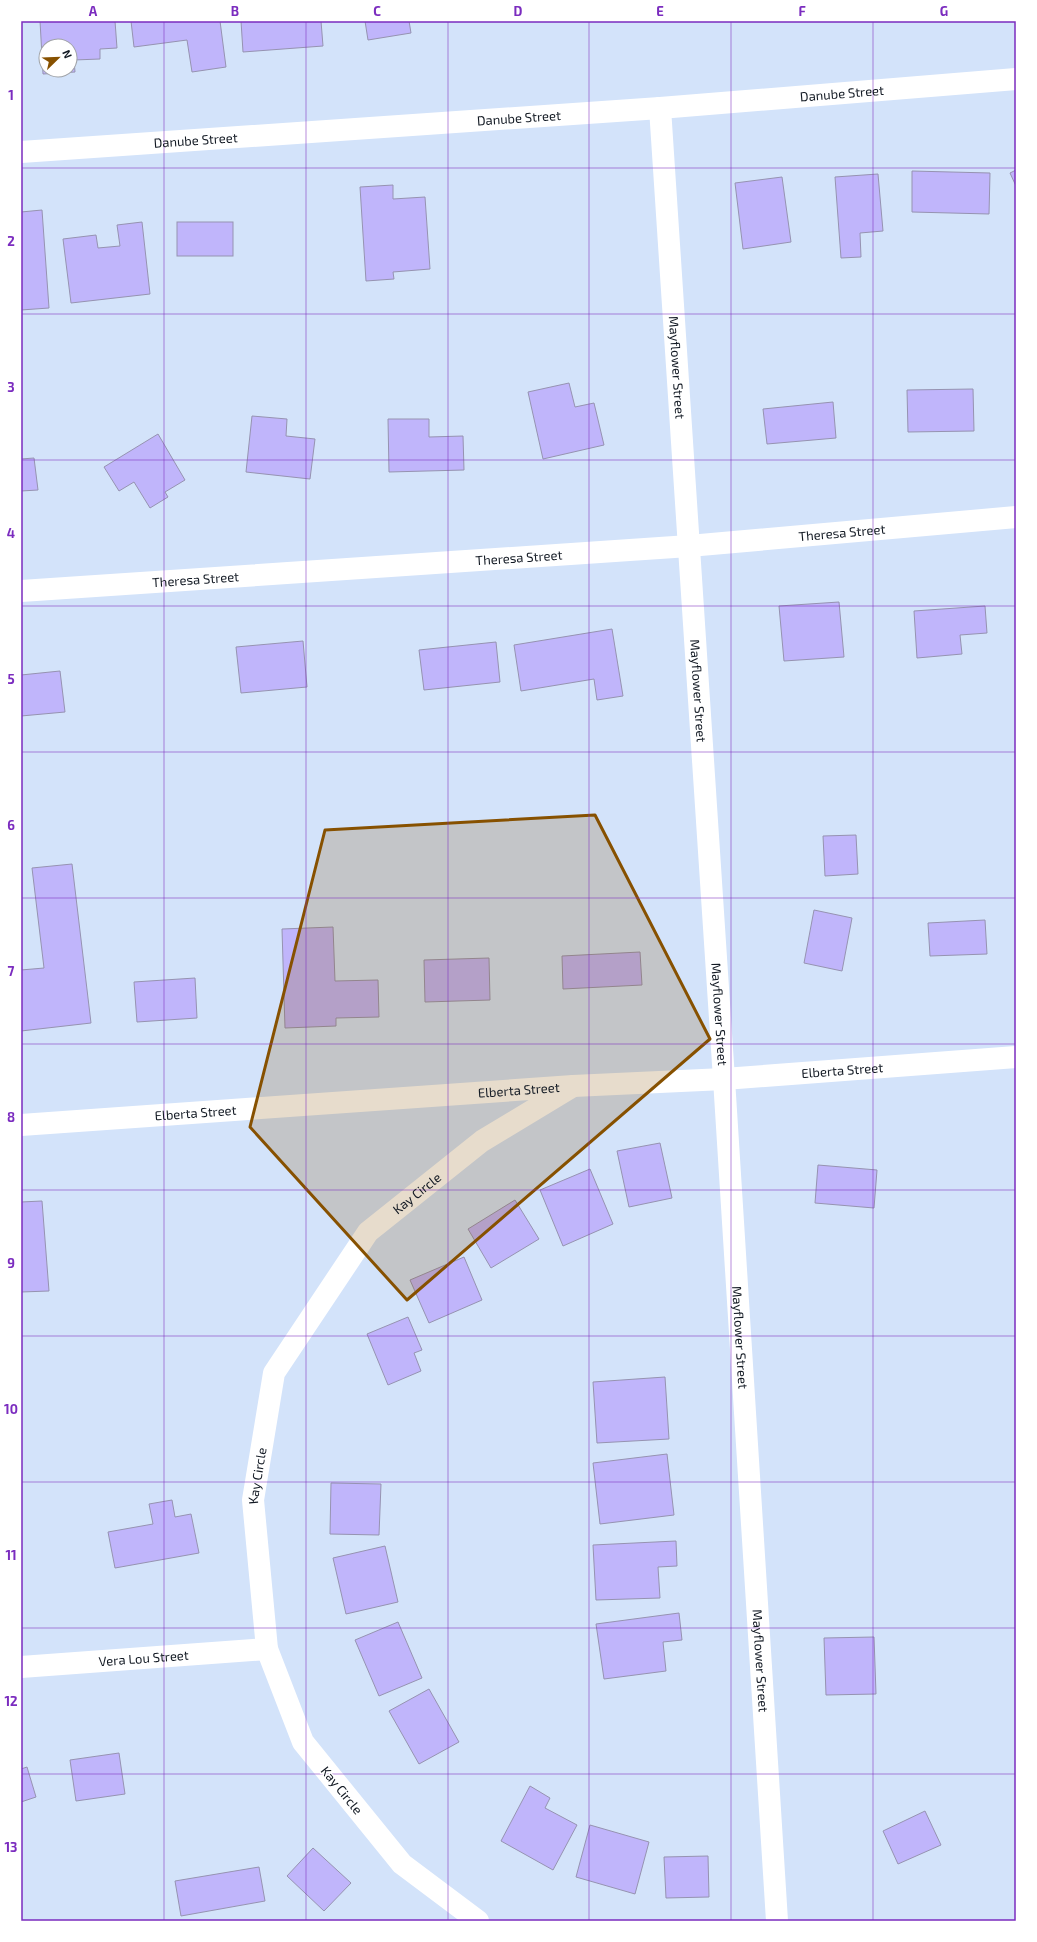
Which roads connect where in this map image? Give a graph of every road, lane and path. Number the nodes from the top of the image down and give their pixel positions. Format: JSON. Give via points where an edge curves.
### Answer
{"nodes":[{"id":1,"x":1016,"y":80,"type":"edge"},
{"id":2,"x":660,"y":108,"type":"junction"},
{"id":3,"x":21,"y":152,"type":"edge"},
{"id":4,"x":1016,"y":517,"type":"edge"},
{"id":5,"x":689,"y":546,"type":"junction"},
{"id":6,"x":21,"y":591,"type":"edge"},
{"id":7,"x":1016,"y":1057,"type":"edge"},
{"id":8,"x":724,"y":1079,"type":"junction"},
{"id":9,"x":573,"y":1086,"type":"junction"},
{"id":10,"x":21,"y":1125,"type":"edge"},
{"id":11,"x":267,"y":1649,"type":"junction"},
{"id":12,"x":21,"y":1667,"type":"edge"},
{"id":13,"x":478,"y":1921,"type":"edge"},
{"id":14,"x":777,"y":1921,"type":"edge"}],
"edges":[{"from":1,"to":2,"type":"street","name":"Danube Street"},
{"from":2,"to":3,"type":"street","name":"Danube Street"},
{"from":2,"to":5,"type":"street","name":"Mayflower Street"},
{"from":4,"to":5,"type":"street","name":"Theresa Street"},
{"from":5,"to":6,"type":"street","name":"Theresa Street"},
{"from":5,"to":8,"type":"street","name":"Mayflower Street"},
{"from":7,"to":8,"type":"street","name":"Elberta Street"},
{"from":8,"to":9,"type":"street","name":"Elberta Street"},
{"from":8,"to":14,"type":"street","name":"Mayflower Street"},
{"from":9,"to":10,"type":"street","name":"Elberta Street"},
{"from":9,"to":11,"type":"street","name":"Kay Circle","via":[[482,1141],[368,1232],[274,1373],[253,1500]]},
{"from":11,"to":12,"type":"street","name":"Vera Lou Street"},
{"from":11,"to":13,"type":"street","name":"Kay Circle","via":[[303,1742],[402,1864]]}]}
